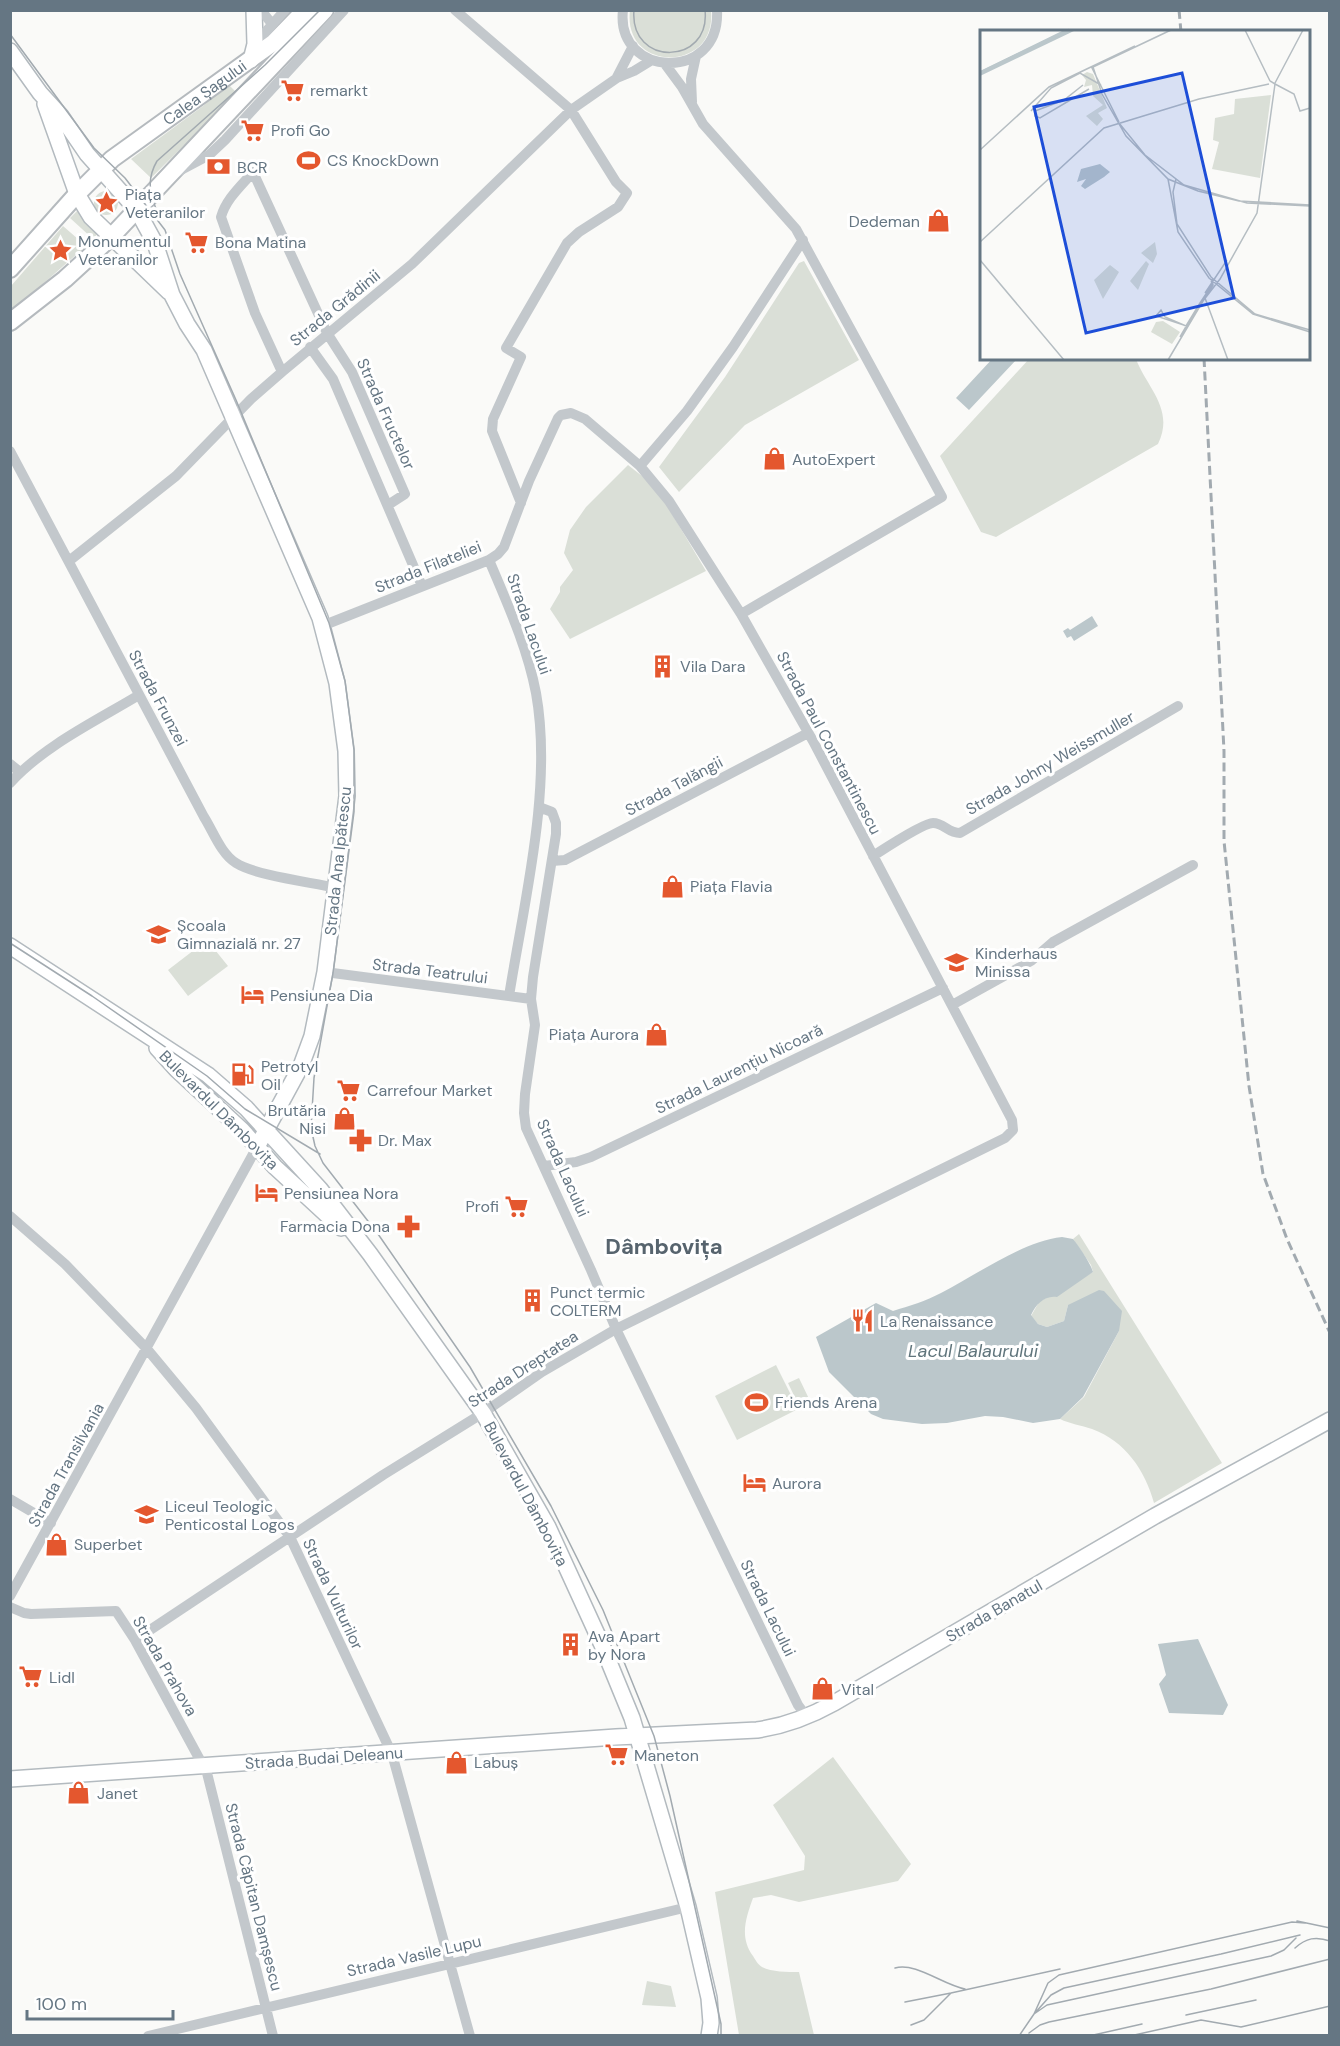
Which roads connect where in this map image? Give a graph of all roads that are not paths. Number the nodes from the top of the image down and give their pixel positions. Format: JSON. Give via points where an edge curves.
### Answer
{"nodes":[{"id":1,"x":254,"y":10,"type":"edge"},
{"id":2,"x":261,"y":10,"type":"edge"},
{"id":3,"x":285,"y":10,"type":"edge"},
{"id":4,"x":305,"y":10,"type":"edge"},
{"id":5,"x":326,"y":10,"type":"edge"},
{"id":6,"x":345,"y":10,"type":"edge"},
{"id":7,"x":455,"y":10,"type":"edge"},
{"id":8,"x":623,"y":10,"type":"edge"},
{"id":9,"x":717,"y":10,"type":"edge"},
{"id":10,"x":272,"y":24,"type":"junction"},
{"id":11,"x":255,"y":44,"type":"junction"},
{"id":12,"x":633,"y":46,"type":"junction"},
{"id":13,"x":10,"y":51,"type":"edge"},
{"id":14,"x":696,"y":56,"type":"junction"},
{"id":15,"x":251,"y":60,"type":"junction"},
{"id":16,"x":652,"y":60,"type":"junction"},
{"id":17,"x":665,"y":64,"type":"junction"},
{"id":18,"x":617,"y":78,"type":"junction"},
{"id":19,"x":40,"y":93,"type":"junction"},
{"id":20,"x":692,"y":105,"type":"junction"},
{"id":21,"x":571,"y":110,"type":"junction"},
{"id":22,"x":100,"y":170,"type":"junction"},
{"id":23,"x":168,"y":176,"type":"junction"},
{"id":24,"x":76,"y":194,"type":"junction"},
{"id":25,"x":137,"y":210,"type":"junction"},
{"id":26,"x":111,"y":237,"type":"junction"},
{"id":27,"x":802,"y":240,"type":"junction"},
{"id":28,"x":10,"y":269,"type":"edge"},
{"id":29,"x":172,"y":295,"type":"junction"},
{"id":30,"x":10,"y":321,"type":"edge"},
{"id":31,"x":327,"y":333,"type":"junction"},
{"id":32,"x":310,"y":347,"type":"junction"},
{"id":33,"x":282,"y":372,"type":"junction"},
{"id":34,"x":566,"y":414,"type":"joint"},
{"id":35,"x":234,"y":417,"type":"junction"},
{"id":36,"x":10,"y":451,"type":"edge"},
{"id":37,"x":640,"y":466,"type":"junction"},
{"id":38,"x":521,"y":503,"type":"junction"},
{"id":39,"x":388,"y":505,"type":"junction"},
{"id":40,"x":489,"y":560,"type":"junction"},
{"id":41,"x":69,"y":561,"type":"junction"},
{"id":42,"x":422,"y":586,"type":"junction"},
{"id":43,"x":741,"y":614,"type":"junction"},
{"id":44,"x":322,"y":626,"type":"junction"},
{"id":45,"x":139,"y":695,"type":"junction"},
{"id":46,"x":1178,"y":706,"type":"dead end"},
{"id":47,"x":810,"y":737,"type":"junction"},
{"id":48,"x":10,"y":764,"type":"edge"},
{"id":49,"x":20,"y":772,"type":"junction"},
{"id":50,"x":10,"y":783,"type":"edge"},
{"id":51,"x":539,"y":807,"type":"junction"},
{"id":52,"x":873,"y":856,"type":"junction"},
{"id":53,"x":552,"y":861,"type":"junction"},
{"id":54,"x":1193,"y":865,"type":"dead end"},
{"id":55,"x":336,"y":888,"type":"junction"},
{"id":56,"x":10,"y":946,"type":"edge"},
{"id":57,"x":325,"y":972,"type":"junction"},
{"id":58,"x":943,"y":988,"type":"junction"},
{"id":59,"x":509,"y":996,"type":"junction"},
{"id":60,"x":531,"y":999,"type":"junction"},
{"id":61,"x":952,"y":1005,"type":"junction"},
{"id":62,"x":148,"y":1037,"type":"junction"},
{"id":63,"x":266,"y":1130,"type":"junction"},
{"id":64,"x":1013,"y":1130,"type":"joint"},
{"id":65,"x":257,"y":1147,"type":"junction"},
{"id":66,"x":544,"y":1166,"type":"junction"},
{"id":67,"x":10,"y":1216,"type":"edge"},
{"id":68,"x":370,"y":1254,"type":"junction"},
{"id":69,"x":616,"y":1329,"type":"junction"},
{"id":70,"x":147,"y":1349,"type":"junction"},
{"id":71,"x":483,"y":1413,"type":"junction"},
{"id":72,"x":1329,"y":1420,"type":"edge"},
{"id":73,"x":10,"y":1499,"type":"edge"},
{"id":74,"x":51,"y":1523,"type":"junction"},
{"id":75,"x":290,"y":1537,"type":"junction"},
{"id":76,"x":10,"y":1596,"type":"edge"},
{"id":77,"x":10,"y":1607,"type":"edge"},
{"id":78,"x":135,"y":1640,"type":"junction"},
{"id":79,"x":807,"y":1717,"type":"junction"},
{"id":80,"x":638,"y":1736,"type":"junction"},
{"id":81,"x":392,"y":1754,"type":"junction"},
{"id":82,"x":204,"y":1766,"type":"junction"},
{"id":83,"x":10,"y":1779,"type":"edge"},
{"id":84,"x":688,"y":1907,"type":"junction"},
{"id":85,"x":451,"y":1962,"type":"junction"},
{"id":86,"x":709,"y":1998,"type":"junction"},
{"id":87,"x":266,"y":2006,"type":"junction"},
{"id":88,"x":148,"y":2036,"type":"edge"},
{"id":89,"x":273,"y":2036,"type":"edge"},
{"id":90,"x":470,"y":2036,"type":"edge"},
{"id":91,"x":709,"y":2036,"type":"edge"},
{"id":92,"x":719,"y":2036,"type":"edge"}],
"edges":[{"from":1,"to":11,"type":"main road"},
{"from":2,"to":10,"type":"street"},
{"from":3,"to":10,"type":"street","name":"Calea Șagului"},
{"from":4,"to":15,"type":"main road","name":"Calea Șagului"},
{"from":5,"to":23,"type":"main road","name":"Calea Șagului"},
{"from":6,"to":23,"type":"street","name":"Calea Șagului","via":[[225,140],[209,155]]},
{"from":7,"to":21,"type":"street"},
{"from":8,"to":12,"type":"street","via":[[623,25]]},
{"from":9,"to":14,"type":"street","via":[[714,34]]},
{"from":10,"to":11,"type":"street","name":"Calea Șagului"},
{"from":11,"to":15,"type":"main road"},
{"from":12,"to":16,"type":"street"},
{"from":12,"to":18,"type":"street","name":"Strada Grădinii"},
{"from":13,"to":19,"type":"main road"},
{"from":14,"to":17,"type":"street","via":[[681,63]]},
{"from":14,"to":20,"type":"street","via":[[691,80]]},
{"from":15,"to":22,"type":"main road","name":"Calea Șagului"},
{"from":16,"to":17,"type":"street"},
{"from":16,"to":18,"type":"street","name":"Strada Grădinii"},
{"from":17,"to":20,"type":"street"},
{"from":18,"to":21,"type":"street","name":"Strada Grădinii"},
{"from":19,"to":22,"type":"main road"},
{"from":19,"to":24,"type":"main road"},
{"from":20,"to":27,"type":"street","via":[[703,124],[789,220]]},
{"from":21,"to":31,"type":"street","name":"Strada Grădinii","via":[[412,264]]},
{"from":21,"to":38,"type":"street","via":[[627,193],[618,207],[567,243],[506,348],[521,357],[493,419],[492,431]]},
{"from":22,"to":24,"type":"main road"},
{"from":22,"to":25,"type":"main road"},
{"from":23,"to":25,"type":"main road","name":"Calea Șagului"},
{"from":24,"to":26,"type":"main road"},
{"from":24,"to":28,"type":"main road"},
{"from":25,"to":26,"type":"main road"},
{"from":25,"to":29,"type":"main road","name":"Strada Ana Ipătescu","via":[[154,243]]},
{"from":26,"to":29,"type":"main road","name":"Strada Ana Ipătescu"},
{"from":26,"to":30,"type":"main road"},
{"from":27,"to":37,"type":"street","via":[[733,347],[687,411]]},
{"from":27,"to":43,"type":"street","via":[[942,497]]},
{"from":29,"to":35,"type":"main road","name":"Strada Ana Ipătescu","via":[[204,350]]},
{"from":31,"to":32,"type":"street","name":"Strada Grădinii"},
{"from":31,"to":33,"type":"street","name":"Strada Fructelor","via":[[253,172],[223,209],[221,217],[255,314]]},
{"from":31,"to":39,"type":"street","name":"Strada Fructelor","via":[[352,372],[405,494]]},
{"from":32,"to":33,"type":"street","name":"Strada Grădinii"},
{"from":32,"to":39,"type":"street","name":"Strada Fructelor","via":[[333,379]]},
{"from":33,"to":35,"type":"street","name":"Strada Grădinii"},
{"from":34,"to":37,"type":"street","name":"Strada Paul Constantinescu","via":[[585,419]]},
{"from":34,"to":38,"type":"street","name":"Strada Filateliei","via":[[554,424]]},
{"from":35,"to":41,"type":"street","name":"Strada Grădinii","via":[[176,476]]},
{"from":35,"to":44,"type":"main road","name":"Strada Ana Ipătescu"},
{"from":36,"to":41,"type":"street","name":"Strada Frunzei"},
{"from":37,"to":43,"type":"street","name":"Strada Paul Constantinescu","via":[[669,501]]},
{"from":38,"to":40,"type":"street","name":"Strada Filateliei","via":[[504,547]]},
{"from":39,"to":42,"type":"street","name":"Strada Fructelor"},
{"from":40,"to":42,"type":"street","name":"Strada Filateliei"},
{"from":40,"to":51,"type":"street","name":"Strada Lacului","via":[[528,658],[536,694],[541,748]]},
{"from":41,"to":45,"type":"street","name":"Strada Frunzei"},
{"from":42,"to":44,"type":"street","name":"Strada Filateliei"},
{"from":43,"to":47,"type":"street","name":"Strada Paul Constantinescu"},
{"from":44,"to":55,"type":"main road","name":"Strada Ana Ipătescu","via":[[337,683],[346,750],[347,796]]},
{"from":45,"to":49,"type":"street","via":[[57,744]]},
{"from":45,"to":55,"type":"street","name":"Strada Frunzei","via":[[226,854],[235,863]]},
{"from":46,"to":52,"type":"street","name":"Strada Johny Weissmuller","via":[[960,833],[950,832],[940,824],[929,824]]},
{"from":47,"to":52,"type":"street","name":"Strada Paul Constantinescu"},
{"from":47,"to":53,"type":"street","name":"Strada Talăngii","via":[[565,860]]},
{"from":48,"to":49,"type":"street"},
{"from":49,"to":50,"type":"street"},
{"from":51,"to":53,"type":"street","name":"Strada Lacului","via":[[555,816]]},
{"from":51,"to":59,"type":"street","name":"Strada Lacului"},
{"from":52,"to":58,"type":"street","name":"Strada Paul Constantinescu"},
{"from":53,"to":60,"type":"street","name":"Strada Lacului"},
{"from":54,"to":61,"type":"street","via":[[1053,942],[1031,961]]},
{"from":55,"to":57,"type":"main road","name":"Strada Ana Ipătescu"},
{"from":56,"to":62,"type":"main road","name":"Bulevardul Dâmbovița"},
{"from":57,"to":59,"type":"street","name":"Strada Teatrului"},
{"from":57,"to":63,"type":"main road","name":"Strada Ana Ipătescu","via":[[307,1052]]},
{"from":58,"to":61,"type":"street","name":"Strada Paul Constantinescu"},
{"from":58,"to":66,"type":"street","name":"Strada Laurențiu Nicoară","via":[[591,1157]]},
{"from":59,"to":60,"type":"street","name":"Strada Teatrului"},
{"from":60,"to":66,"type":"street","name":"Strada Lacului","via":[[535,1025],[524,1113],[529,1135]]},
{"from":61,"to":64,"type":"street","name":"Strada Paul Constantinescu","via":[[1012,1120]]},
{"from":62,"to":63,"type":"main road","name":"Bulevardul Dâmbovița","via":[[208,1075]]},
{"from":62,"to":65,"type":"main road","name":"Bulevardul Dâmbovița"},
{"from":63,"to":65,"type":"main road","name":"Strada Ana Ipătescu"},
{"from":63,"to":68,"type":"main road","name":"Bulevardul Dâmbovița","via":[[320,1189]]},
{"from":64,"to":69,"type":"street","name":"Strada Dreptatea","via":[[1005,1138]]},
{"from":65,"to":68,"type":"main road","name":"Bulevardul Dâmbovița"},
{"from":65,"to":70,"type":"street","name":"Strada Ana Ipătescu"},
{"from":66,"to":69,"type":"street","name":"Strada Lacului"},
{"from":67,"to":70,"type":"street","name":"Strada Vulturilor","via":[[65,1264]]},
{"from":68,"to":71,"type":"main road","name":"Bulevardul Dâmbovița"},
{"from":69,"to":71,"type":"street","name":"Strada Dreptatea","via":[[542,1372]]},
{"from":69,"to":79,"type":"street","name":"Strada Lacului"},
{"from":70,"to":74,"type":"street","name":"Strada Transilvania"},
{"from":70,"to":75,"type":"street","name":"Strada Vulturilor","via":[[196,1408]]},
{"from":71,"to":75,"type":"street","name":"Strada Dreptatea"},
{"from":71,"to":80,"type":"main road","name":"Bulevardul Dâmbovița","via":[[548,1527]]},
{"from":72,"to":79,"type":"main road","name":"Strada Banatul"},
{"from":73,"to":74,"type":"street"},
{"from":74,"to":76,"type":"street","name":"Strada Transilvania"},
{"from":75,"to":78,"type":"street","name":"Strada Dreptatea"},
{"from":75,"to":81,"type":"street","name":"Strada Vulturilor"},
{"from":77,"to":78,"type":"street","name":"Strada Prahova","via":[[31,1614],[116,1611]]},
{"from":78,"to":82,"type":"street","name":"Strada Prahova"},
{"from":79,"to":80,"type":"main road","name":"Strada Banatul","via":[[757,1730]]},
{"from":80,"to":81,"type":"main road","name":"Strada Budai Deleanu"},
{"from":80,"to":84,"type":"main road","name":"Bulevardul Dâmbovița"},
{"from":81,"to":82,"type":"main road","name":"Strada Budai Deleanu"},
{"from":81,"to":85,"type":"street","name":"Strada Vulturilor"},
{"from":82,"to":83,"type":"main road","name":"Strada Budai Deleanu"},
{"from":82,"to":87,"type":"street","name":"Strada Căpitan Damșescu"},
{"from":84,"to":85,"type":"street","name":"Strada Vasile Lupu"},
{"from":84,"to":86,"type":"main road","name":"Bulevardul Dâmbovița"},
{"from":85,"to":87,"type":"street","name":"Strada Vasile Lupu"},
{"from":85,"to":90,"type":"street","name":"Strada Vulturilor"},
{"from":86,"to":91,"type":"main road","name":"Bulevardul Dâmbovița"},
{"from":86,"to":92,"type":"main road","name":"Bulevardul Dâmbovița","via":[[717,2015]]},
{"from":87,"to":88,"type":"street","name":"Strada Vasile Lupu"},
{"from":87,"to":89,"type":"street","name":"Strada Căpitan Damșescu"}]}
